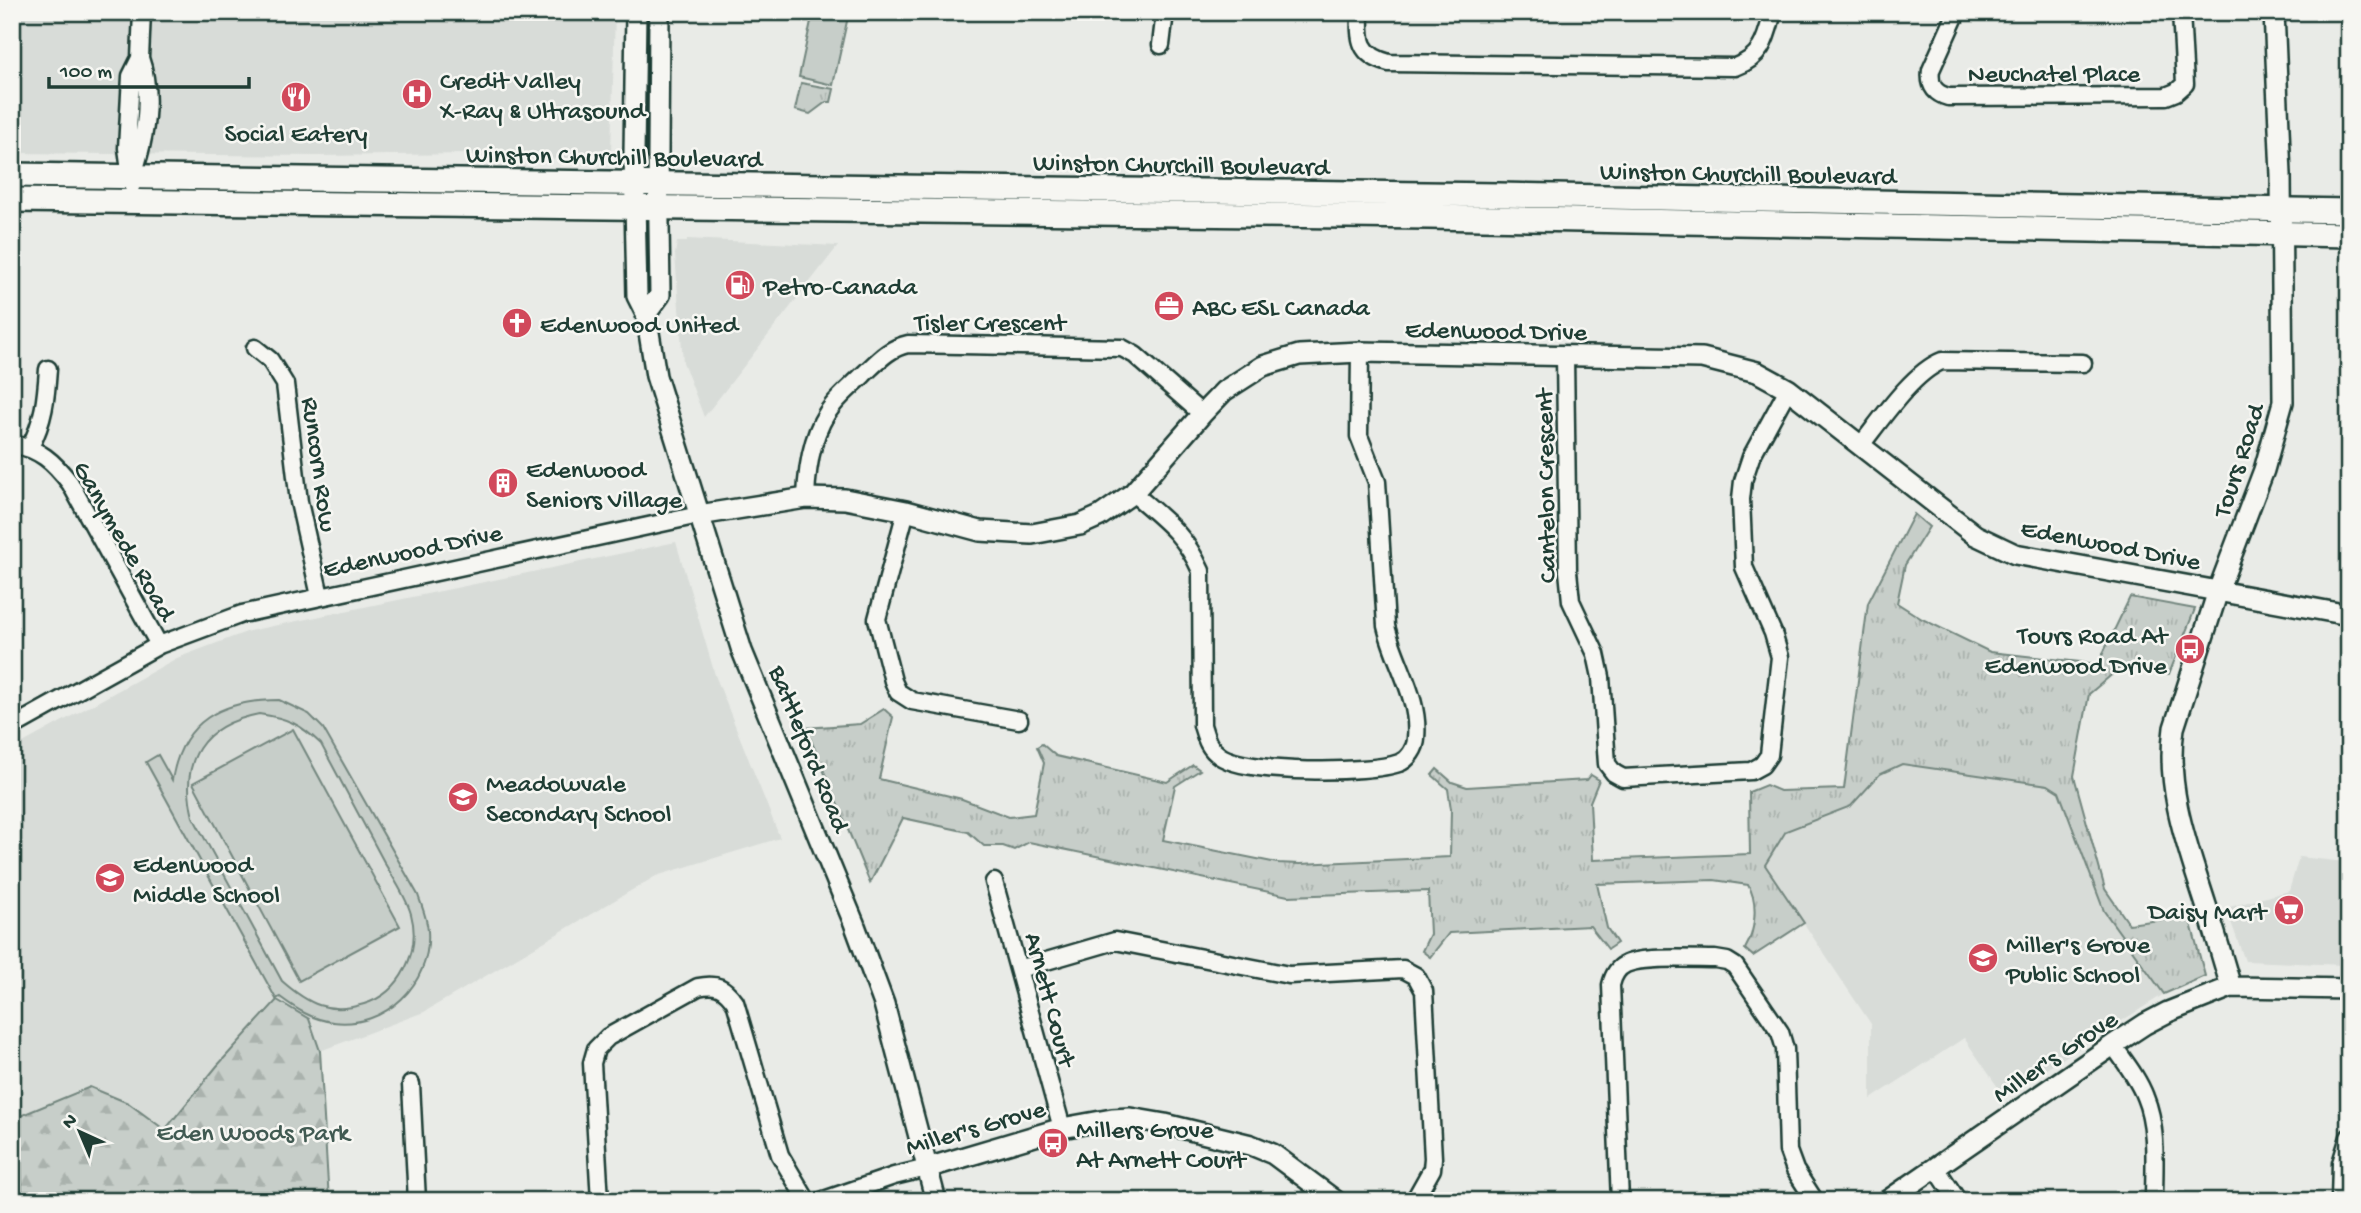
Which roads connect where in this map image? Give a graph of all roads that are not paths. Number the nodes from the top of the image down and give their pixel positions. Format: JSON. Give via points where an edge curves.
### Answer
{"nodes":[{"id":1,"x":142,"y":12,"type":"edge"},
{"id":2,"x":636,"y":12,"type":"edge"},
{"id":3,"x":659,"y":12,"type":"edge"},
{"id":4,"x":1165,"y":12,"type":"edge"},
{"id":5,"x":1360,"y":12,"type":"edge"},
{"id":6,"x":1773,"y":12,"type":"edge"},
{"id":7,"x":1958,"y":12,"type":"edge"},
{"id":8,"x":2181,"y":12,"type":"edge"},
{"id":9,"x":2274,"y":12,"type":"edge"},
{"id":10,"x":1161,"y":45,"type":"dead end"},
{"id":11,"x":12,"y":175,"type":"edge"},
{"id":12,"x":132,"y":176,"type":"junction"},
{"id":13,"x":634,"y":183,"type":"junction"},
{"id":14,"x":658,"y":184,"type":"junction"},
{"id":15,"x":12,"y":200,"type":"edge"},
{"id":16,"x":133,"y":202,"type":"junction"},
{"id":17,"x":634,"y":208,"type":"junction"},
{"id":18,"x":658,"y":209,"type":"junction"},
{"id":19,"x":2281,"y":210,"type":"junction"},
{"id":20,"x":2349,"y":211,"type":"edge"},
{"id":21,"x":2282,"y":233,"type":"junction"},
{"id":22,"x":2349,"y":235,"type":"edge"},
{"id":23,"x":646,"y":314,"type":"junction"},
{"id":24,"x":255,"y":348,"type":"dead end"},
{"id":25,"x":1360,"y":352,"type":"junction"},
{"id":26,"x":1565,"y":357,"type":"junction"},
{"id":27,"x":2083,"y":363,"type":"dead end"},
{"id":28,"x":48,"y":369,"type":"dead end"},
{"id":29,"x":1788,"y":389,"type":"junction"},
{"id":30,"x":1202,"y":414,"type":"junction"},
{"id":31,"x":12,"y":444,"type":"edge"},
{"id":32,"x":1861,"y":445,"type":"junction"},
{"id":33,"x":30,"y":447,"type":"junction"},
{"id":34,"x":1133,"y":494,"type":"junction"},
{"id":35,"x":806,"y":498,"type":"junction"},
{"id":36,"x":906,"y":511,"type":"junction"},
{"id":37,"x":699,"y":515,"type":"junction"},
{"id":38,"x":2218,"y":591,"type":"junction"},
{"id":39,"x":320,"y":596,"type":"junction"},
{"id":40,"x":2349,"y":615,"type":"edge"},
{"id":41,"x":159,"y":645,"type":"junction"},
{"id":42,"x":1019,"y":720,"type":"dead end"},
{"id":43,"x":12,"y":727,"type":"edge"},
{"id":44,"x":994,"y":882,"type":"dead end"},
{"id":45,"x":1019,"y":969,"type":"junction"},
{"id":46,"x":2231,"y":987,"type":"junction"},
{"id":47,"x":2349,"y":989,"type":"edge"},
{"id":48,"x":2113,"y":1045,"type":"junction"},
{"id":49,"x":411,"y":1084,"type":"dead end"},
{"id":50,"x":1062,"y":1128,"type":"junction"},
{"id":51,"x":2349,"y":1137,"type":"edge"},
{"id":52,"x":927,"y":1168,"type":"junction"},
{"id":53,"x":1936,"y":1168,"type":"junction"},
{"id":54,"x":417,"y":1201,"type":"edge"},
{"id":55,"x":600,"y":1201,"type":"edge"},
{"id":56,"x":807,"y":1201,"type":"edge"},
{"id":57,"x":821,"y":1201,"type":"edge"},
{"id":58,"x":936,"y":1201,"type":"edge"},
{"id":59,"x":1336,"y":1201,"type":"edge"},
{"id":60,"x":1415,"y":1201,"type":"edge"},
{"id":61,"x":1620,"y":1201,"type":"edge"},
{"id":62,"x":1815,"y":1201,"type":"edge"},
{"id":63,"x":1887,"y":1201,"type":"edge"},
{"id":64,"x":1958,"y":1201,"type":"edge"},
{"id":65,"x":2154,"y":1201,"type":"edge"},
{"id":66,"x":2340,"y":1201,"type":"edge"}],
"edges":[{"from":1,"to":12,"type":"street","via":[[140,58],[131,76],[127,148]]},
{"from":2,"to":13,"type":"street","name":"Battleford Road"},
{"from":3,"to":14,"type":"street"},
{"from":4,"to":10,"type":"street"},
{"from":5,"to":6,"type":"street","via":[[1364,50],[1389,63],[1735,67],[1749,62],[1766,41]]},
{"from":7,"to":8,"type":"street","name":"Neuchatel Place","via":[[1931,70],[1933,88],[1948,97],[2166,96],[2185,84]]},
{"from":9,"to":19,"type":"street","name":"Tours Road"},
{"from":11,"to":12,"type":"main road","name":"Winston Churchill Boulevard"},
{"from":12,"to":13,"type":"main road","name":"Winston Churchill Boulevard"},
{"from":12,"to":16,"type":"street"},
{"from":13,"to":14,"type":"main road","name":"Winston Churchill Boulevard"},
{"from":13,"to":17,"type":"street","name":"Battleford Road"},
{"from":14,"to":18,"type":"street"},
{"from":14,"to":19,"type":"main road","name":"Winston Churchill Boulevard"},
{"from":15,"to":16,"type":"main road","name":"Winston Churchill Boulevard"},
{"from":16,"to":17,"type":"main road","name":"Winston Churchill Boulevard"},
{"from":17,"to":18,"type":"main road","name":"Winston Churchill Boulevard"},
{"from":17,"to":23,"type":"street","name":"Battleford Road","via":[[637,296]]},
{"from":18,"to":21,"type":"main road","name":"Winston Churchill Boulevard"},
{"from":18,"to":23,"type":"street","via":[[660,295]]},
{"from":19,"to":20,"type":"main road","name":"Winston Churchill Boulevard"},
{"from":19,"to":21,"type":"street","name":"Tours Road"},
{"from":21,"to":22,"type":"main road","name":"Winston Churchill Boulevard"},
{"from":21,"to":38,"type":"street","name":"Tours Road","via":[[2283,402],[2264,470]]},
{"from":23,"to":37,"type":"street","name":"Battleford Road","via":[[656,376]]},
{"from":24,"to":39,"type":"street","name":"Runcorn Row","via":[[270,360],[285,384],[299,502]]},
{"from":25,"to":26,"type":"street","name":"Edenwood Drive"},
{"from":25,"to":30,"type":"street","name":"Edenwood Drive","via":[[1299,355],[1263,366],[1224,391]]},
{"from":25,"to":34,"type":"street","via":[[1359,436],[1377,482],[1386,626],[1413,702],[1416,740],[1402,762],[1295,772],[1222,758],[1209,746],[1202,725],[1201,571],[1179,533]]},
{"from":26,"to":29,"type":"street","name":"Edenwood Drive","via":[[1702,358],[1757,372]]},
{"from":26,"to":29,"type":"street","name":"Cantelon Crescent","via":[[1566,543],[1571,601],[1596,654],[1607,764],[1623,778],[1751,771],[1769,755],[1780,657],[1744,567],[1741,499],[1751,457]]},
{"from":27,"to":32,"type":"street","via":[[1942,361],[1931,365]]},
{"from":28,"to":33,"type":"street","via":[[41,425]]},
{"from":29,"to":32,"type":"street","name":"Edenwood Drive"},
{"from":30,"to":34,"type":"street","name":"Edenwood Drive"},
{"from":30,"to":35,"type":"street","name":"Tisler Crescent","via":[[1122,348],[897,346],[826,415],[813,445]]},
{"from":31,"to":33,"type":"street","name":"Ganymede Road"},
{"from":32,"to":38,"type":"street","name":"Edenwood Drive","via":[[1975,535],[2015,554]]},
{"from":33,"to":41,"type":"street","name":"Ganymede Road","via":[[70,483]]},
{"from":34,"to":36,"type":"street","name":"Edenwood Drive","via":[[1080,524],[1032,534],[980,531]]},
{"from":35,"to":36,"type":"street","name":"Edenwood Drive","via":[[845,499]]},
{"from":35,"to":37,"type":"street","name":"Edenwood Drive"},
{"from":36,"to":42,"type":"street","via":[[877,618],[898,692],[912,701]]},
{"from":37,"to":39,"type":"street","name":"Edenwood Drive"},
{"from":37,"to":52,"type":"street","name":"Battleford Road","via":[[742,650],[884,1004]]},
{"from":38,"to":40,"type":"street","name":"Edenwood Drive"},
{"from":38,"to":46,"type":"street","name":"Tours Road","via":[[2174,728],[2172,782]]},
{"from":39,"to":41,"type":"street","name":"Edenwood Drive","via":[[242,614]]},
{"from":41,"to":43,"type":"street","name":"Edenwood Drive"},
{"from":44,"to":45,"type":"street","name":"Arnett Court"},
{"from":45,"to":50,"type":"street","name":"Arnett Court"},
{"from":45,"to":60,"type":"street","via":[[1115,941],[1270,973],[1403,969],[1411,973],[1424,991],[1433,1158]]},
{"from":46,"to":47,"type":"street","name":"Miller's Grove"},
{"from":46,"to":48,"type":"street","name":"Miller's Grove","via":[[2168,1012]]},
{"from":48,"to":53,"type":"street","name":"Miller's Grove"},
{"from":48,"to":65,"type":"street","via":[[2149,1107]]},
{"from":49,"to":54,"type":"street"},
{"from":50,"to":52,"type":"street","name":"Miller's Grove"},
{"from":50,"to":59,"type":"street","name":"Miller's Grove","via":[[1130,1118],[1251,1145],[1273,1154]]},
{"from":51,"to":66,"type":"street","via":[[2341,1163]]},
{"from":52,"to":57,"type":"street","name":"Miller's Grove"},
{"from":52,"to":58,"type":"street","name":"Battleford Road"},
{"from":53,"to":63,"type":"street","name":"Miller's Grove"},
{"from":53,"to":64,"type":"street"},
{"from":55,"to":56,"type":"street","via":[[592,1063],[596,1049],[608,1037],[711,984],[724,988],[735,1002],[780,1155]]},
{"from":61,"to":62,"type":"street","via":[[1614,974],[1637,961],[1715,959],[1735,966],[1780,1032],[1785,1049],[1788,1151]]}]}
